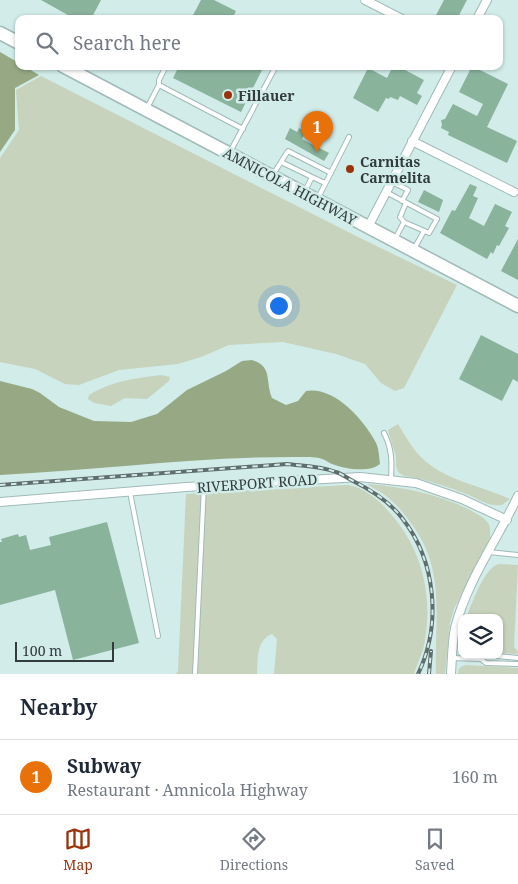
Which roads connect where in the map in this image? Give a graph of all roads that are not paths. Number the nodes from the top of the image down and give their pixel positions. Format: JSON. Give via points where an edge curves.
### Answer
{"nodes":[{"id":1,"x":365,"y":0,"type":"edge"},
{"id":2,"x":487,"y":0,"type":"edge"},
{"id":3,"x":394,"y":15,"type":"edge"},
{"id":4,"x":479,"y":15,"type":"edge"},
{"id":5,"x":0,"y":33,"type":"edge"},
{"id":6,"x":15,"y":41,"type":"edge"},
{"id":7,"x":70,"y":70,"type":"edge"},
{"id":8,"x":164,"y":70,"type":"edge"},
{"id":9,"x":274,"y":70,"type":"edge"},
{"id":10,"x":450,"y":70,"type":"edge"},
{"id":11,"x":159,"y":85,"type":"junction"},
{"id":12,"x":146,"y":110,"type":"junction"},
{"id":13,"x":243,"y":129,"type":"junction"},
{"id":14,"x":349,"y":138,"type":"dead end"},
{"id":15,"x":412,"y":141,"type":"junction"},
{"id":16,"x":229,"y":154,"type":"junction"},
{"id":17,"x":281,"y":162,"type":"junction"},
{"id":18,"x":331,"y":173,"type":"junction"},
{"id":19,"x":272,"y":177,"type":"junction"},
{"id":20,"x":312,"y":177,"type":"junction"},
{"id":21,"x":392,"y":182,"type":"junction"},
{"id":22,"x":325,"y":183,"type":"junction"},
{"id":23,"x":386,"y":192,"type":"junction"},
{"id":24,"x":514,"y":192,"type":"dead end"},
{"id":25,"x":304,"y":193,"type":"junction"},
{"id":26,"x":317,"y":200,"type":"junction"},
{"id":27,"x":402,"y":201,"type":"junction"},
{"id":28,"x":406,"y":203,"type":"junction"},
{"id":29,"x":411,"y":217,"type":"dead end"},
{"id":30,"x":406,"y":222,"type":"junction"},
{"id":31,"x":419,"y":222,"type":"dead end"},
{"id":32,"x":368,"y":227,"type":"junction"},
{"id":33,"x":416,"y":227,"type":"junction"},
{"id":34,"x":424,"y":231,"type":"junction"},
{"id":35,"x":394,"y":241,"type":"junction"},
{"id":36,"x":413,"y":251,"type":"junction"},
{"id":37,"x":518,"y":306,"type":"edge"},
{"id":38,"x":384,"y":433,"type":"dead end"},
{"id":39,"x":391,"y":479,"type":"junction"},
{"id":40,"x":204,"y":486,"type":"junction"},
{"id":41,"x":130,"y":492,"type":"junction"},
{"id":42,"x":518,"y":496,"type":"edge"},
{"id":43,"x":0,"y":502,"type":"edge"},
{"id":44,"x":507,"y":520,"type":"junction"},
{"id":45,"x":489,"y":552,"type":"junction"},
{"id":46,"x":518,"y":554,"type":"edge"},
{"id":47,"x":158,"y":636,"type":"dead end"},
{"id":48,"x":503,"y":657,"type":"edge"},
{"id":49,"x":452,"y":658,"type":"junction"},
{"id":50,"x":458,"y":658,"type":"edge"},
{"id":51,"x":518,"y":658,"type":"edge"},
{"id":52,"x":481,"y":659,"type":"edge"},
{"id":53,"x":518,"y":664,"type":"edge"},
{"id":54,"x":195,"y":674,"type":"edge"},
{"id":55,"x":451,"y":674,"type":"edge"}],
"edges":[{"from":1,"to":3,"type":"street"},
{"from":2,"to":4,"type":"street"},
{"from":5,"to":6,"type":"main road"},
{"from":7,"to":12,"type":"main road","name":"AMNICOLA HIGHWAY"},
{"from":8,"to":11,"type":"lane"},
{"from":9,"to":13,"type":"lane"},
{"from":10,"to":15,"type":"street"},
{"from":11,"to":12,"type":"lane"},
{"from":11,"to":13,"type":"lane"},
{"from":12,"to":16,"type":"main road","name":"AMNICOLA HIGHWAY"},
{"from":13,"to":16,"type":"lane"},
{"from":14,"to":18,"type":"lane"},
{"from":15,"to":21,"type":"street"},
{"from":15,"to":24,"type":"street"},
{"from":16,"to":19,"type":"main road","name":"AMNICOLA HIGHWAY"},
{"from":17,"to":18,"type":"lane","via":[[288,150]]},
{"from":17,"to":19,"type":"lane"},
{"from":17,"to":20,"type":"lane"},
{"from":18,"to":22,"type":"lane"},
{"from":19,"to":25,"type":"main road","name":"AMNICOLA HIGHWAY"},
{"from":20,"to":22,"type":"lane"},
{"from":20,"to":25,"type":"lane"},
{"from":21,"to":23,"type":"street"},
{"from":21,"to":27,"type":"lane","via":[[408,190]]},
{"from":22,"to":26,"type":"lane"},
{"from":23,"to":27,"type":"lane"},
{"from":23,"to":32,"type":"street"},
{"from":25,"to":26,"type":"main road","name":"AMNICOLA HIGHWAY"},
{"from":26,"to":32,"type":"main road","name":"AMNICOLA HIGHWAY"},
{"from":27,"to":28,"type":"lane"},
{"from":28,"to":30,"type":"lane","via":[[400,214]]},
{"from":28,"to":34,"type":"lane","via":[[437,219],[429,233]]},
{"from":29,"to":30,"type":"lane"},
{"from":30,"to":33,"type":"lane"},
{"from":30,"to":35,"type":"lane"},
{"from":31,"to":33,"type":"lane"},
{"from":32,"to":35,"type":"main road","name":"AMNICOLA HIGHWAY"},
{"from":33,"to":34,"type":"lane"},
{"from":34,"to":36,"type":"lane"},
{"from":35,"to":36,"type":"main road","name":"AMNICOLA HIGHWAY"},
{"from":36,"to":37,"type":"main road","name":"AMNICOLA HIGHWAY"},
{"from":38,"to":39,"type":"lane","via":[[391,454]]},
{"from":39,"to":40,"type":"street","name":"RIVERPORT ROAD","via":[[346,477]]},
{"from":39,"to":44,"type":"street","name":"RIVERPORT ROAD","via":[[437,490]]},
{"from":40,"to":41,"type":"street","name":"RIVERPORT ROAD"},
{"from":40,"to":54,"type":"lane"},
{"from":41,"to":43,"type":"street","name":"RIVERPORT ROAD"},
{"from":41,"to":47,"type":"lane"},
{"from":42,"to":44,"type":"street"},
{"from":44,"to":45,"type":"street"},
{"from":45,"to":46,"type":"lane"},
{"from":45,"to":49,"type":"street","via":[[459,614]]},
{"from":48,"to":51,"type":"lane"},
{"from":49,"to":50,"type":"lane"},
{"from":49,"to":55,"type":"street"},
{"from":52,"to":53,"type":"lane","via":[[486,663]]}]}
